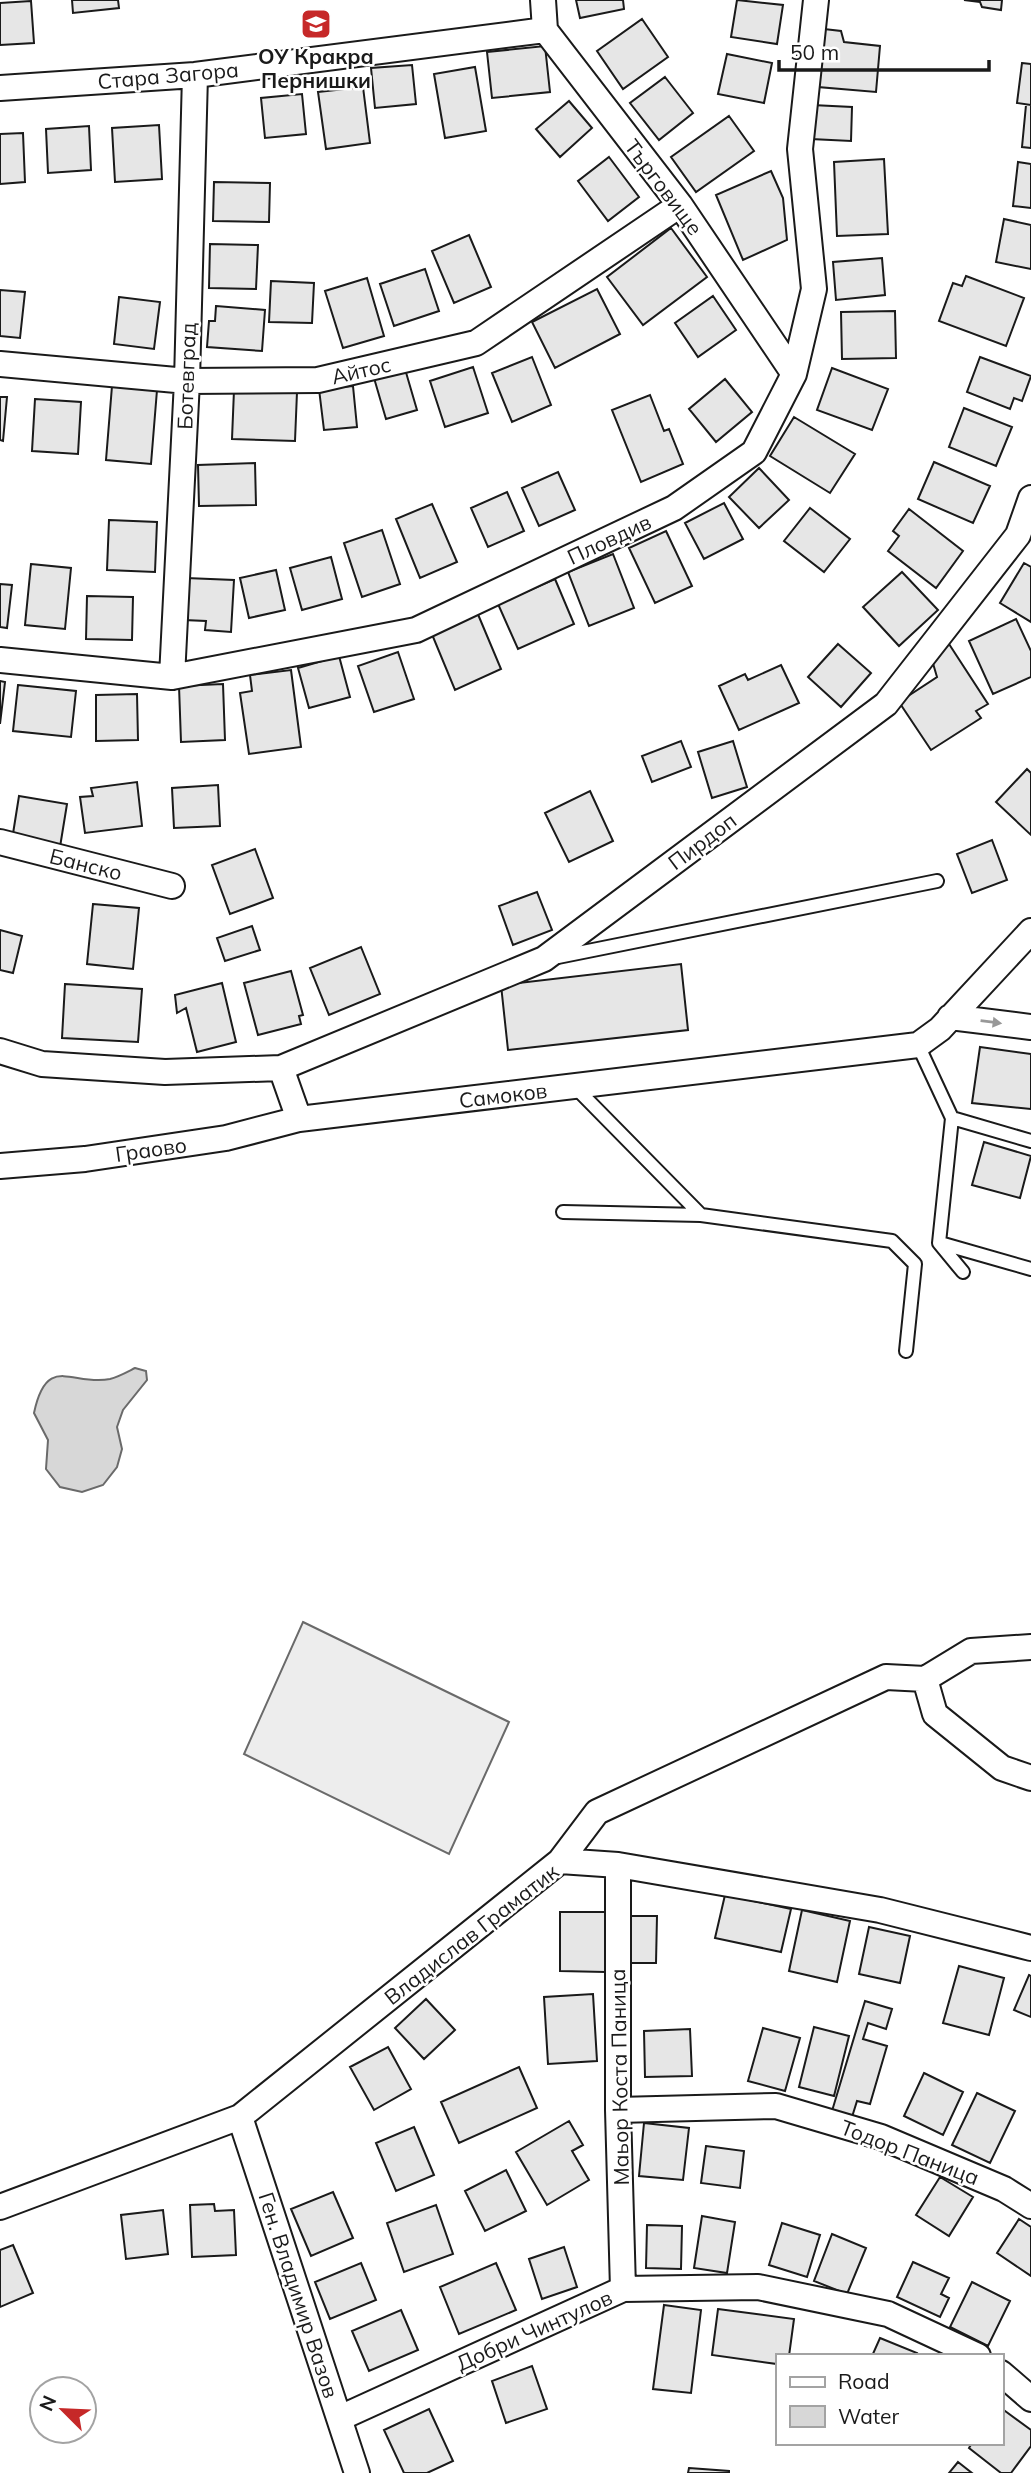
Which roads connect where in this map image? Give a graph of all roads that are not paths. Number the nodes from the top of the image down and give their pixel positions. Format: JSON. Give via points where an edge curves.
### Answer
{"nodes":[{"id":1,"x":543,"y":0,"type":"edge"},
{"id":2,"x":816,"y":0,"type":"edge"},
{"id":3,"x":545,"y":30,"type":"junction"},
{"id":4,"x":195,"y":75,"type":"junction"},
{"id":5,"x":0,"y":88,"type":"edge"},
{"id":6,"x":680,"y":205,"type":"junction"},
{"id":7,"x":0,"y":364,"type":"edge"},
{"id":8,"x":794,"y":374,"type":"junction"},
{"id":9,"x":187,"y":381,"type":"junction"},
{"id":10,"x":1031,"y":498,"type":"edge"},
{"id":11,"x":0,"y":660,"type":"edge"},
{"id":12,"x":172,"y":677,"type":"junction"},
{"id":13,"x":0,"y":842,"type":"edge"},
{"id":14,"x":937,"y":881,"type":"dead end"},
{"id":15,"x":172,"y":886,"type":"dead end"},
{"id":16,"x":1031,"y":931,"type":"edge"},
{"id":17,"x":544,"y":959,"type":"junction"},
{"id":18,"x":950,"y":1017,"type":"junction"},
{"id":19,"x":1031,"y":1027,"type":"edge"},
{"id":20,"x":918,"y":1045,"type":"junction"},
{"id":21,"x":0,"y":1051,"type":"edge"},
{"id":22,"x":281,"y":1068,"type":"junction"},
{"id":23,"x":574,"y":1086,"type":"junction"},
{"id":24,"x":952,"y":1118,"type":"junction"},
{"id":25,"x":299,"y":1119,"type":"junction"},
{"id":26,"x":1031,"y":1141,"type":"edge"},
{"id":27,"x":0,"y":1166,"type":"edge"},
{"id":28,"x":563,"y":1212,"type":"dead end"},
{"id":29,"x":701,"y":1215,"type":"junction"},
{"id":30,"x":939,"y":1243,"type":"junction"},
{"id":31,"x":1031,"y":1269,"type":"edge"},
{"id":32,"x":963,"y":1272,"type":"dead end"},
{"id":33,"x":906,"y":1351,"type":"dead end"},
{"id":34,"x":1031,"y":1647,"type":"edge"},
{"id":35,"x":925,"y":1679,"type":"junction"},
{"id":36,"x":1031,"y":1778,"type":"edge"},
{"id":37,"x":561,"y":1861,"type":"junction"},
{"id":38,"x":618,"y":1865,"type":"junction"},
{"id":39,"x":1031,"y":1948,"type":"edge"},
{"id":40,"x":618,"y":2110,"type":"junction"},
{"id":41,"x":240,"y":2117,"type":"junction"},
{"id":42,"x":1031,"y":2206,"type":"edge"},
{"id":43,"x":0,"y":2207,"type":"edge"},
{"id":44,"x":623,"y":2289,"type":"junction"},
{"id":45,"x":974,"y":2354,"type":"edge"},
{"id":46,"x":1003,"y":2375,"type":"edge"},
{"id":47,"x":1031,"y":2399,"type":"edge"},
{"id":48,"x":340,"y":2418,"type":"junction"},
{"id":49,"x":357,"y":2473,"type":"edge"}],
"edges":[{"from":1,"to":3,"type":"street"},
{"from":2,"to":8,"type":"street","name":"Пловдив","via":[[800,149],[814,289]]},
{"from":3,"to":4,"type":"street","name":"Стара Загора"},
{"from":3,"to":6,"type":"street","name":"Търговище"},
{"from":4,"to":5,"type":"street","name":"Стара Загора"},
{"from":4,"to":9,"type":"street","name":"Ботевград"},
{"from":6,"to":8,"type":"street","name":"Търговище"},
{"from":6,"to":9,"type":"street","name":"Айтос","via":[[476,343],[318,380]]},
{"from":7,"to":9,"type":"street","name":"Айтос"},
{"from":8,"to":12,"type":"street","name":"Пловдив","via":[[754,452],[674,508],[416,630]]},
{"from":9,"to":12,"type":"street","name":"Ботевград"},
{"from":10,"to":17,"type":"street","name":"Пирдоп","via":[[1018,535],[886,704]]},
{"from":11,"to":12,"type":"street","name":"Пловдив"},
{"from":13,"to":15,"type":"street","name":"Банско"},
{"from":14,"to":17,"type":"lane"},
{"from":16,"to":18,"type":"street"},
{"from":17,"to":22,"type":"street","name":"Пирдоп"},
{"from":18,"to":19,"type":"street","one_way":true},
{"from":18,"to":20,"type":"street"},
{"from":20,"to":23,"type":"street","name":"Самоков"},
{"from":20,"to":24,"type":"lane"},
{"from":21,"to":22,"type":"street","via":[[42,1064],[165,1072]]},
{"from":22,"to":25,"type":"street"},
{"from":23,"to":25,"type":"street","name":"Самоков"},
{"from":23,"to":29,"type":"lane"},
{"from":24,"to":26,"type":"lane"},
{"from":24,"to":30,"type":"lane"},
{"from":25,"to":27,"type":"street","name":"Граово","via":[[226,1138]]},
{"from":28,"to":29,"type":"lane"},
{"from":29,"to":33,"type":"lane","via":[[892,1241],[915,1264]]},
{"from":30,"to":31,"type":"lane"},
{"from":30,"to":32,"type":"lane"},
{"from":34,"to":35,"type":"street","via":[[971,1651]]},
{"from":35,"to":36,"type":"street","via":[[935,1714],[1002,1768]]},
{"from":35,"to":37,"type":"street","via":[[886,1676],[597,1812]]},
{"from":37,"to":38,"type":"street","name":"Владислав Граматик"},
{"from":37,"to":41,"type":"street","name":"Владислав Граматик"},
{"from":38,"to":39,"type":"street","name":"Владислав Граматик","via":[[880,1910]]},
{"from":38,"to":40,"type":"street","name":"Маьор Коста Паница"},
{"from":40,"to":42,"type":"street","name":"Тодор Паница","via":[[776,2106],[881,2137],[1004,2189]]},
{"from":40,"to":44,"type":"street","name":"Маьор Коста Паница"},
{"from":41,"to":43,"type":"street","name":"Владислав Граматик"},
{"from":41,"to":48,"type":"street","name":"Ген. Владимир Вазов"},
{"from":44,"to":45,"type":"street","name":"Добри Чинтулов","via":[[758,2287],[888,2314]]},
{"from":44,"to":48,"type":"street","name":"Добри Чинтулов"},
{"from":46,"to":47,"type":"street"},
{"from":48,"to":49,"type":"street","name":"Ген. Владимир Вазов"}]}
